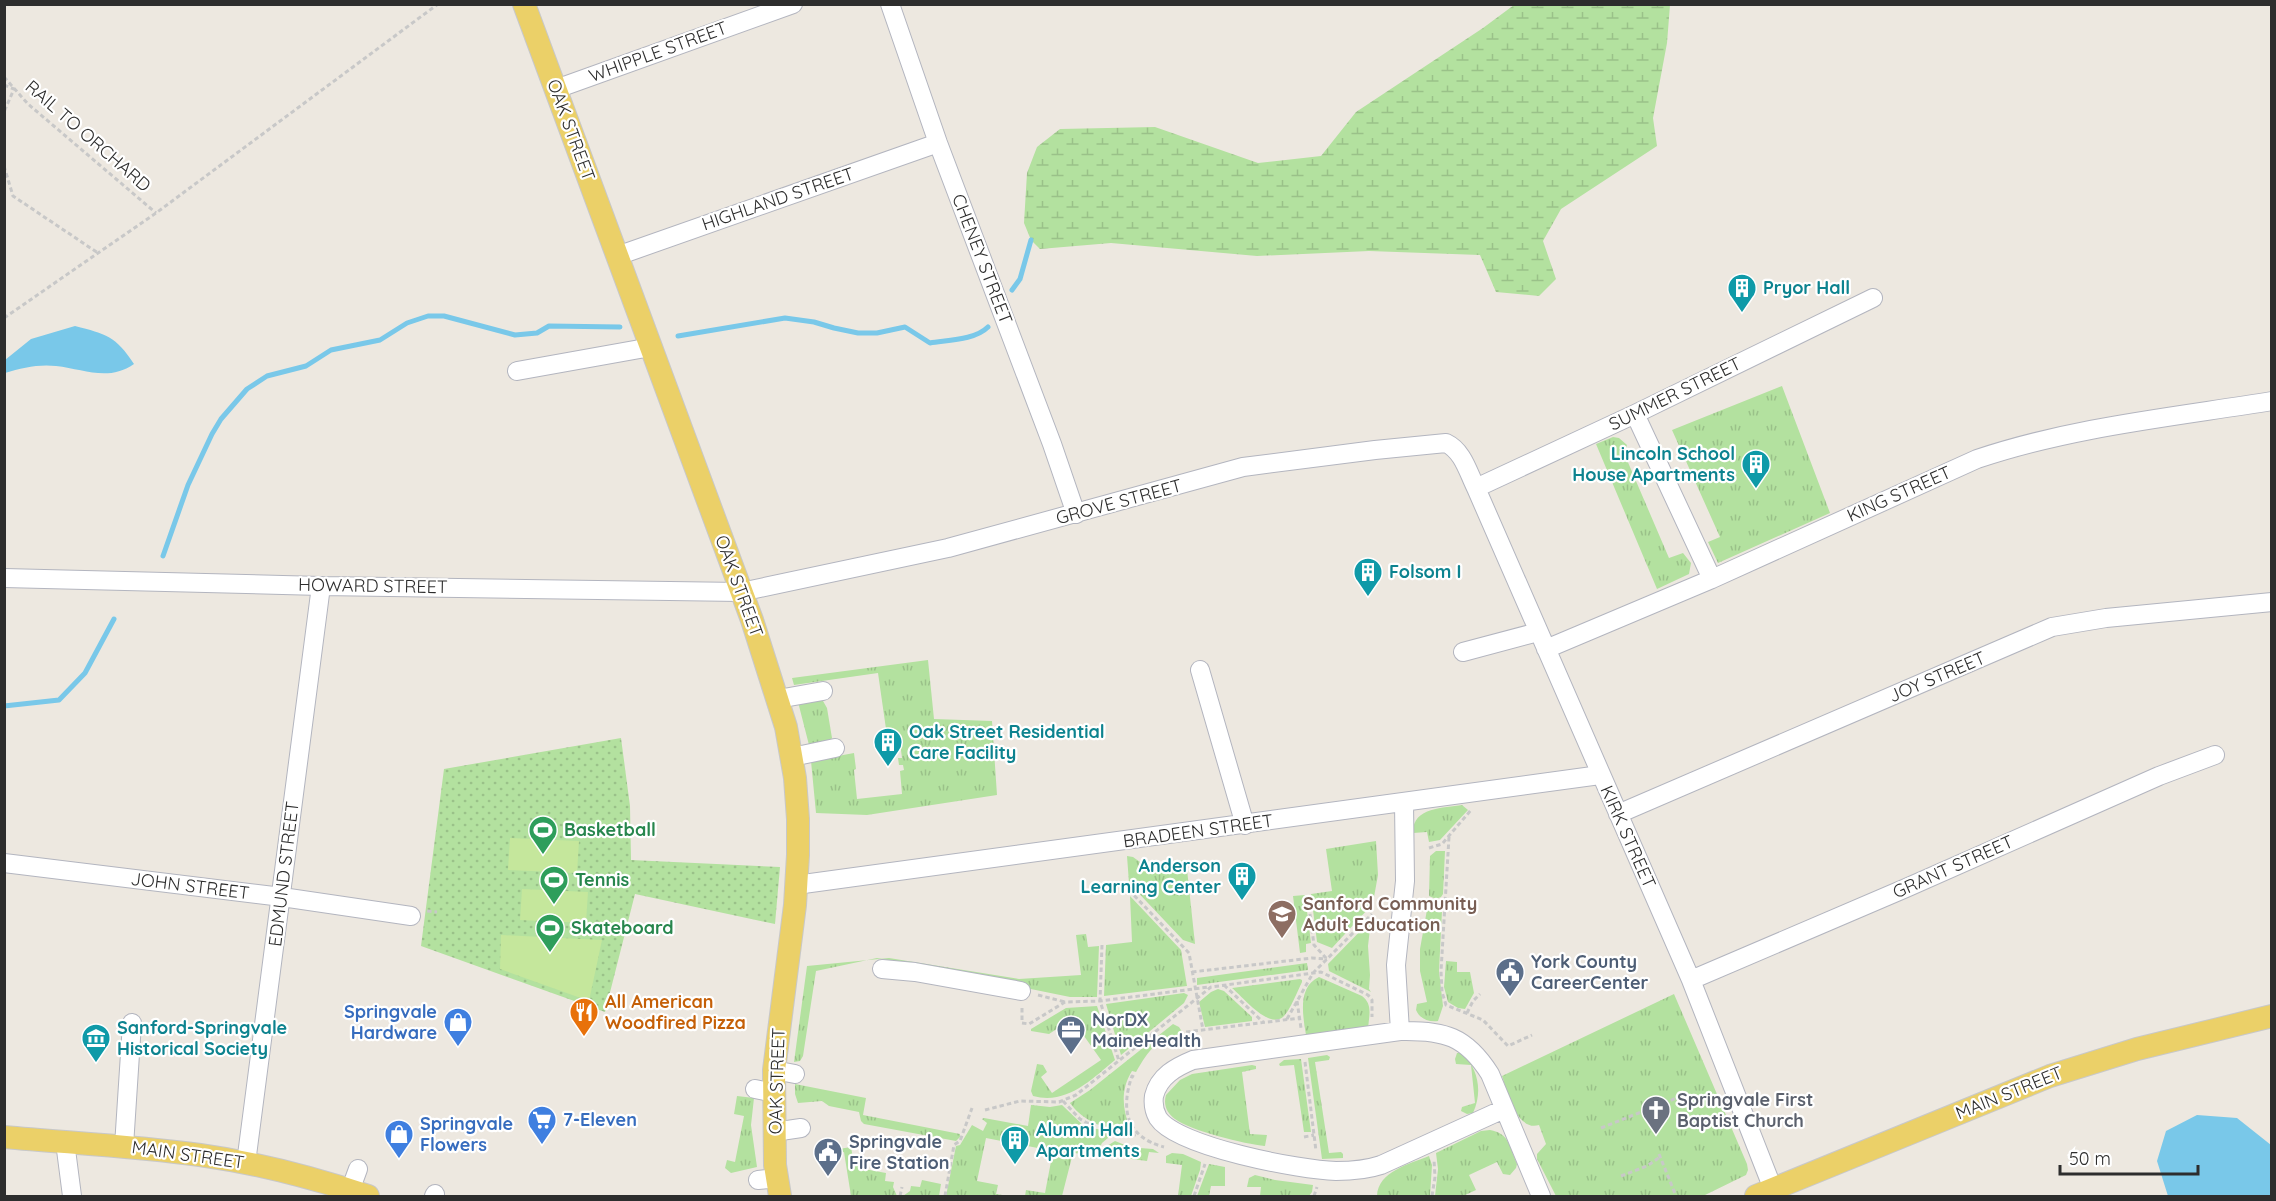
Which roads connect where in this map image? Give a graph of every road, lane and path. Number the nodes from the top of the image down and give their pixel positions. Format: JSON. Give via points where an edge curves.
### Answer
{"nodes":[{"id":1,"x":438,"y":4,"type":"edge"},
{"id":2,"x":524,"y":4,"type":"edge"},
{"id":3,"x":793,"y":4,"type":"edge"},
{"id":4,"x":890,"y":4,"type":"edge"},
{"id":5,"x":4,"y":77,"type":"edge"},
{"id":6,"x":4,"y":85,"type":"edge"},
{"id":7,"x":15,"y":89,"type":"junction"},
{"id":8,"x":556,"y":89,"type":"junction"},
{"id":9,"x":4,"y":112,"type":"edge"},
{"id":10,"x":938,"y":143,"type":"junction"},
{"id":11,"x":4,"y":166,"type":"edge"},
{"id":12,"x":156,"y":213,"type":"junction"},
{"id":13,"x":98,"y":253,"type":"junction"},
{"id":14,"x":617,"y":256,"type":"junction"},
{"id":15,"x":1873,"y":298,"type":"dead end"},
{"id":16,"x":4,"y":318,"type":"edge"},
{"id":17,"x":651,"y":346,"type":"junction"},
{"id":18,"x":517,"y":370,"type":"dead end"},
{"id":19,"x":2271,"y":401,"type":"edge"},
{"id":20,"x":1635,"y":414,"type":"junction"},
{"id":21,"x":1476,"y":488,"type":"junction"},
{"id":22,"x":1076,"y":514,"type":"junction"},
{"id":23,"x":4,"y":578,"type":"edge"},
{"id":24,"x":1712,"y":579,"type":"junction"},
{"id":25,"x":321,"y":585,"type":"junction"},
{"id":26,"x":741,"y":591,"type":"junction"},
{"id":27,"x":2271,"y":602,"type":"edge"},
{"id":28,"x":1538,"y":632,"type":"junction"},
{"id":29,"x":1546,"y":649,"type":"junction"},
{"id":30,"x":1463,"y":652,"type":"dead end"},
{"id":31,"x":1200,"y":670,"type":"dead end"},
{"id":32,"x":823,"y":691,"type":"dead end"},
{"id":33,"x":778,"y":699,"type":"junction"},
{"id":34,"x":835,"y":748,"type":"dead end"},
{"id":35,"x":2215,"y":755,"type":"dead end"},
{"id":36,"x":792,"y":757,"type":"junction"},
{"id":37,"x":1600,"y":776,"type":"junction"},
{"id":38,"x":1475,"y":793,"type":"junction"},
{"id":39,"x":1404,"y":803,"type":"junction"},
{"id":40,"x":1618,"y":814,"type":"junction"},
{"id":41,"x":1245,"y":825,"type":"junction"},
{"id":42,"x":1449,"y":837,"type":"junction"},
{"id":43,"x":1429,"y":848,"type":"dead end"},
{"id":44,"x":4,"y":863,"type":"edge"},
{"id":45,"x":796,"y":885,"type":"junction"},
{"id":46,"x":1129,"y":890,"type":"dead end"},
{"id":47,"x":282,"y":897,"type":"junction"},
{"id":48,"x":1308,"y":898,"type":"dead end"},
{"id":49,"x":1429,"y":900,"type":"dead end"},
{"id":50,"x":1445,"y":903,"type":"junction"},
{"id":51,"x":1372,"y":914,"type":"dead end"},
{"id":52,"x":411,"y":916,"type":"dead end"},
{"id":53,"x":1102,"y":945,"type":"dead end"},
{"id":54,"x":1327,"y":959,"type":"junction"},
{"id":55,"x":882,"y":969,"type":"dead end"},
{"id":56,"x":1192,"y":972,"type":"junction"},
{"id":57,"x":1313,"y":973,"type":"junction"},
{"id":58,"x":1691,"y":980,"type":"junction"},
{"id":59,"x":1224,"y":985,"type":"junction"},
{"id":60,"x":1210,"y":987,"type":"junction"},
{"id":61,"x":1195,"y":989,"type":"junction"},
{"id":62,"x":1021,"y":991,"type":"junction"},
{"id":63,"x":1480,"y":994,"type":"dead end"},
{"id":64,"x":1196,"y":997,"type":"junction"},
{"id":65,"x":1100,"y":1001,"type":"junction"},
{"id":66,"x":1297,"y":1001,"type":"junction"},
{"id":67,"x":1065,"y":1002,"type":"junction"},
{"id":68,"x":1467,"y":1013,"type":"junction"},
{"id":69,"x":2271,"y":1016,"type":"edge"},
{"id":70,"x":1300,"y":1018,"type":"junction"},
{"id":71,"x":1287,"y":1019,"type":"junction"},
{"id":72,"x":132,"y":1023,"type":"dead end"},
{"id":73,"x":1264,"y":1023,"type":"junction"},
{"id":74,"x":1203,"y":1030,"type":"junction"},
{"id":75,"x":1400,"y":1031,"type":"junction"},
{"id":76,"x":1186,"y":1032,"type":"dead end"},
{"id":77,"x":1532,"y":1035,"type":"dead end"},
{"id":78,"x":1371,"y":1036,"type":"junction"},
{"id":79,"x":1303,"y":1044,"type":"junction"},
{"id":80,"x":1119,"y":1061,"type":"junction"},
{"id":81,"x":1683,"y":1095,"type":"dead end"},
{"id":82,"x":1063,"y":1101,"type":"junction"},
{"id":83,"x":972,"y":1107,"type":"dead end"},
{"id":84,"x":1504,"y":1109,"type":"junction"},
{"id":85,"x":985,"y":1110,"type":"dead end"},
{"id":86,"x":801,"y":1128,"type":"dead end"},
{"id":87,"x":1601,"y":1128,"type":"dead end"},
{"id":88,"x":774,"y":1132,"type":"junction"},
{"id":89,"x":1138,"y":1135,"type":"dead end"},
{"id":90,"x":1314,"y":1135,"type":"junction"},
{"id":91,"x":4,"y":1137,"type":"edge"},
{"id":92,"x":1304,"y":1137,"type":"dead end"},
{"id":93,"x":65,"y":1142,"type":"junction"},
{"id":94,"x":1431,"y":1143,"type":"junction"},
{"id":95,"x":124,"y":1146,"type":"junction"},
{"id":96,"x":246,"y":1163,"type":"junction"},
{"id":97,"x":358,"y":1169,"type":"dead end"},
{"id":98,"x":1318,"y":1169,"type":"junction"},
{"id":99,"x":1621,"y":1176,"type":"dead end"},
{"id":100,"x":772,"y":1185,"type":"edge"},
{"id":101,"x":902,"y":1187,"type":"dead end"},
{"id":102,"x":1764,"y":1193,"type":"edge"},
{"id":103,"x":362,"y":1195,"type":"edge"},
{"id":104,"x":72,"y":1197,"type":"edge"},
{"id":105,"x":900,"y":1197,"type":"edge"},
{"id":106,"x":945,"y":1197,"type":"edge"},
{"id":107,"x":1314,"y":1197,"type":"edge"},
{"id":108,"x":1432,"y":1197,"type":"edge"},
{"id":109,"x":1541,"y":1197,"type":"edge"},
{"id":110,"x":1676,"y":1197,"type":"edge"}],
"edges":[{"from":1,"to":12,"type":"path"},
{"from":2,"to":8,"type":"main road","name":"OAK STREET"},
{"from":3,"to":8,"type":"street","name":"WHIPPLE STREET"},
{"from":4,"to":10,"type":"street","name":"CHENEY STREET"},
{"from":5,"to":7,"type":"path","name":"RAIL TO ORCHARD"},
{"from":6,"to":7,"type":"path"},
{"from":7,"to":9,"type":"path"},
{"from":7,"to":12,"type":"path","name":"RAIL TO ORCHARD"},
{"from":8,"to":14,"type":"main road","name":"OAK STREET"},
{"from":10,"to":14,"type":"street","name":"HIGHLAND STREET"},
{"from":10,"to":22,"type":"street","name":"CHENEY STREET"},
{"from":11,"to":13,"type":"path","via":[[13,196]]},
{"from":12,"to":13,"type":"path"},
{"from":13,"to":16,"type":"path"},
{"from":14,"to":17,"type":"main road","name":"OAK STREET"},
{"from":15,"to":20,"type":"street","name":"SUMMER STREET"},
{"from":17,"to":18,"type":"street"},
{"from":17,"to":26,"type":"main road","name":"OAK STREET"},
{"from":19,"to":24,"type":"street","name":"KING STREET","via":[[2126,423],[2018,445],[1977,459]]},
{"from":20,"to":21,"type":"street","name":"SUMMER STREET"},
{"from":20,"to":24,"type":"street"},
{"from":21,"to":22,"type":"street","name":"GROVE STREET","via":[[1455,448],[1440,443],[1243,467]]},
{"from":21,"to":28,"type":"street","name":"KIRK STREET"},
{"from":22,"to":26,"type":"street","name":"GROVE STREET","via":[[948,548]]},
{"from":23,"to":25,"type":"street","name":"HOWARD STREET"},
{"from":24,"to":29,"type":"street","name":"KING STREET"},
{"from":25,"to":26,"type":"street","name":"HOWARD STREET"},
{"from":25,"to":47,"type":"street","name":"EDMUND STREET"},
{"from":26,"to":33,"type":"main road","name":"OAK STREET"},
{"from":27,"to":40,"type":"street","name":"JOY STREET","via":[[2052,627]]},
{"from":28,"to":29,"type":"street","name":"KIRK STREET"},
{"from":28,"to":30,"type":"street"},
{"from":29,"to":37,"type":"street","name":"KIRK STREET"},
{"from":31,"to":41,"type":"street"},
{"from":32,"to":33,"type":"street"},
{"from":33,"to":36,"type":"main road","name":"OAK STREET"},
{"from":34,"to":36,"type":"street"},
{"from":35,"to":58,"type":"street","name":"GRANT STREET"},
{"from":36,"to":45,"type":"main road","name":"OAK STREET","via":[[798,819]]},
{"from":37,"to":38,"type":"street","name":"BRADEEN STREET"},
{"from":37,"to":40,"type":"street","name":"KIRK STREET"},
{"from":38,"to":39,"type":"street","name":"BRADEEN STREET"},
{"from":38,"to":42,"type":"path","via":[[1476,805]]},
{"from":39,"to":41,"type":"street","name":"BRADEEN STREET"},
{"from":39,"to":75,"type":"street","via":[[1405,881],[1396,965]]},
{"from":40,"to":58,"type":"street","name":"KIRK STREET"},
{"from":41,"to":45,"type":"street","name":"BRADEEN STREET"},
{"from":42,"to":43,"type":"path"},
{"from":42,"to":50,"type":"path"},
{"from":44,"to":47,"type":"street","name":"JOHN STREET"},
{"from":45,"to":88,"type":"main road","name":"OAK STREET","via":[[784,1072],[764,1091]]},
{"from":46,"to":56,"type":"path","via":[[1189,953]]},
{"from":47,"to":52,"type":"street","name":"JOHN STREET"},
{"from":47,"to":96,"type":"street","name":"EDMUND STREET"},
{"from":48,"to":54,"type":"path","via":[[1314,945]]},
{"from":49,"to":50,"type":"path"},
{"from":50,"to":68,"type":"path","via":[[1442,992],[1446,1005]]},
{"from":51,"to":54,"type":"path"},
{"from":53,"to":65,"type":"path"},
{"from":54,"to":56,"type":"path"},
{"from":54,"to":57,"type":"path"},
{"from":55,"to":62,"type":"street"},
{"from":56,"to":61,"type":"path"},
{"from":57,"to":59,"type":"path"},
{"from":57,"to":66,"type":"path"},
{"from":57,"to":78,"type":"path","via":[[1321,972],[1371,997]]},
{"from":58,"to":102,"type":"street","name":"KIRK STREET"},
{"from":59,"to":60,"type":"path"},
{"from":59,"to":73,"type":"path"},
{"from":60,"to":61,"type":"path"},
{"from":60,"to":64,"type":"path"},
{"from":61,"to":64,"type":"path"},
{"from":61,"to":65,"type":"path"},
{"from":62,"to":67,"type":"path"},
{"from":62,"to":67,"type":"path","via":[[1022,1023],[1029,1024]]},
{"from":63,"to":68,"type":"path"},
{"from":64,"to":74,"type":"path"},
{"from":64,"to":80,"type":"path"},
{"from":65,"to":67,"type":"path"},
{"from":65,"to":80,"type":"path"},
{"from":66,"to":70,"type":"path"},
{"from":66,"to":71,"type":"path"},
{"from":68,"to":77,"type":"path","via":[[1489,1025],[1508,1046]]},
{"from":69,"to":102,"type":"main road","name":"MAIN STREET","via":[[2137,1049],[2050,1076]]},
{"from":70,"to":71,"type":"path"},
{"from":70,"to":79,"type":"path"},
{"from":71,"to":73,"type":"path"},
{"from":72,"to":95,"type":"street"},
{"from":73,"to":74,"type":"path"},
{"from":74,"to":76,"type":"path"},
{"from":75,"to":78,"type":"street"},
{"from":75,"to":84,"type":"street","via":[[1431,1032],[1471,1047],[1490,1074]]},
{"from":78,"to":79,"type":"street"},
{"from":79,"to":90,"type":"path"},
{"from":79,"to":98,"type":"street","via":[[1193,1060],[1178,1066],[1157,1086],[1154,1107],[1165,1125],[1208,1145],[1292,1167]]},
{"from":80,"to":82,"type":"path"},
{"from":81,"to":87,"type":"path"},
{"from":82,"to":85,"type":"path","via":[[1020,1101]]},
{"from":82,"to":89,"type":"path","via":[[1087,1124]]},
{"from":83,"to":106,"type":"path","via":[[960,1141],[954,1144]]},
{"from":84,"to":94,"type":"street"},
{"from":84,"to":109,"type":"street"},
{"from":86,"to":88,"type":"street"},
{"from":88,"to":100,"type":"main road","name":"OAK STREET"},
{"from":90,"to":92,"type":"path"},
{"from":90,"to":98,"type":"path"},
{"from":91,"to":93,"type":"main road","name":"MAIN STREET"},
{"from":93,"to":95,"type":"main road","name":"MAIN STREET"},
{"from":93,"to":104,"type":"street"},
{"from":94,"to":98,"type":"street","via":[[1382,1166]]},
{"from":94,"to":108,"type":"path","via":[[1435,1177]]},
{"from":95,"to":96,"type":"main road","name":"MAIN STREET"},
{"from":96,"to":103,"type":"main road","name":"MAIN STREET"},
{"from":97,"to":103,"type":"street"},
{"from":98,"to":107,"type":"path"},
{"from":99,"to":110,"type":"path","via":[[1647,1166],[1659,1156]]},
{"from":101,"to":105,"type":"path"}]}
